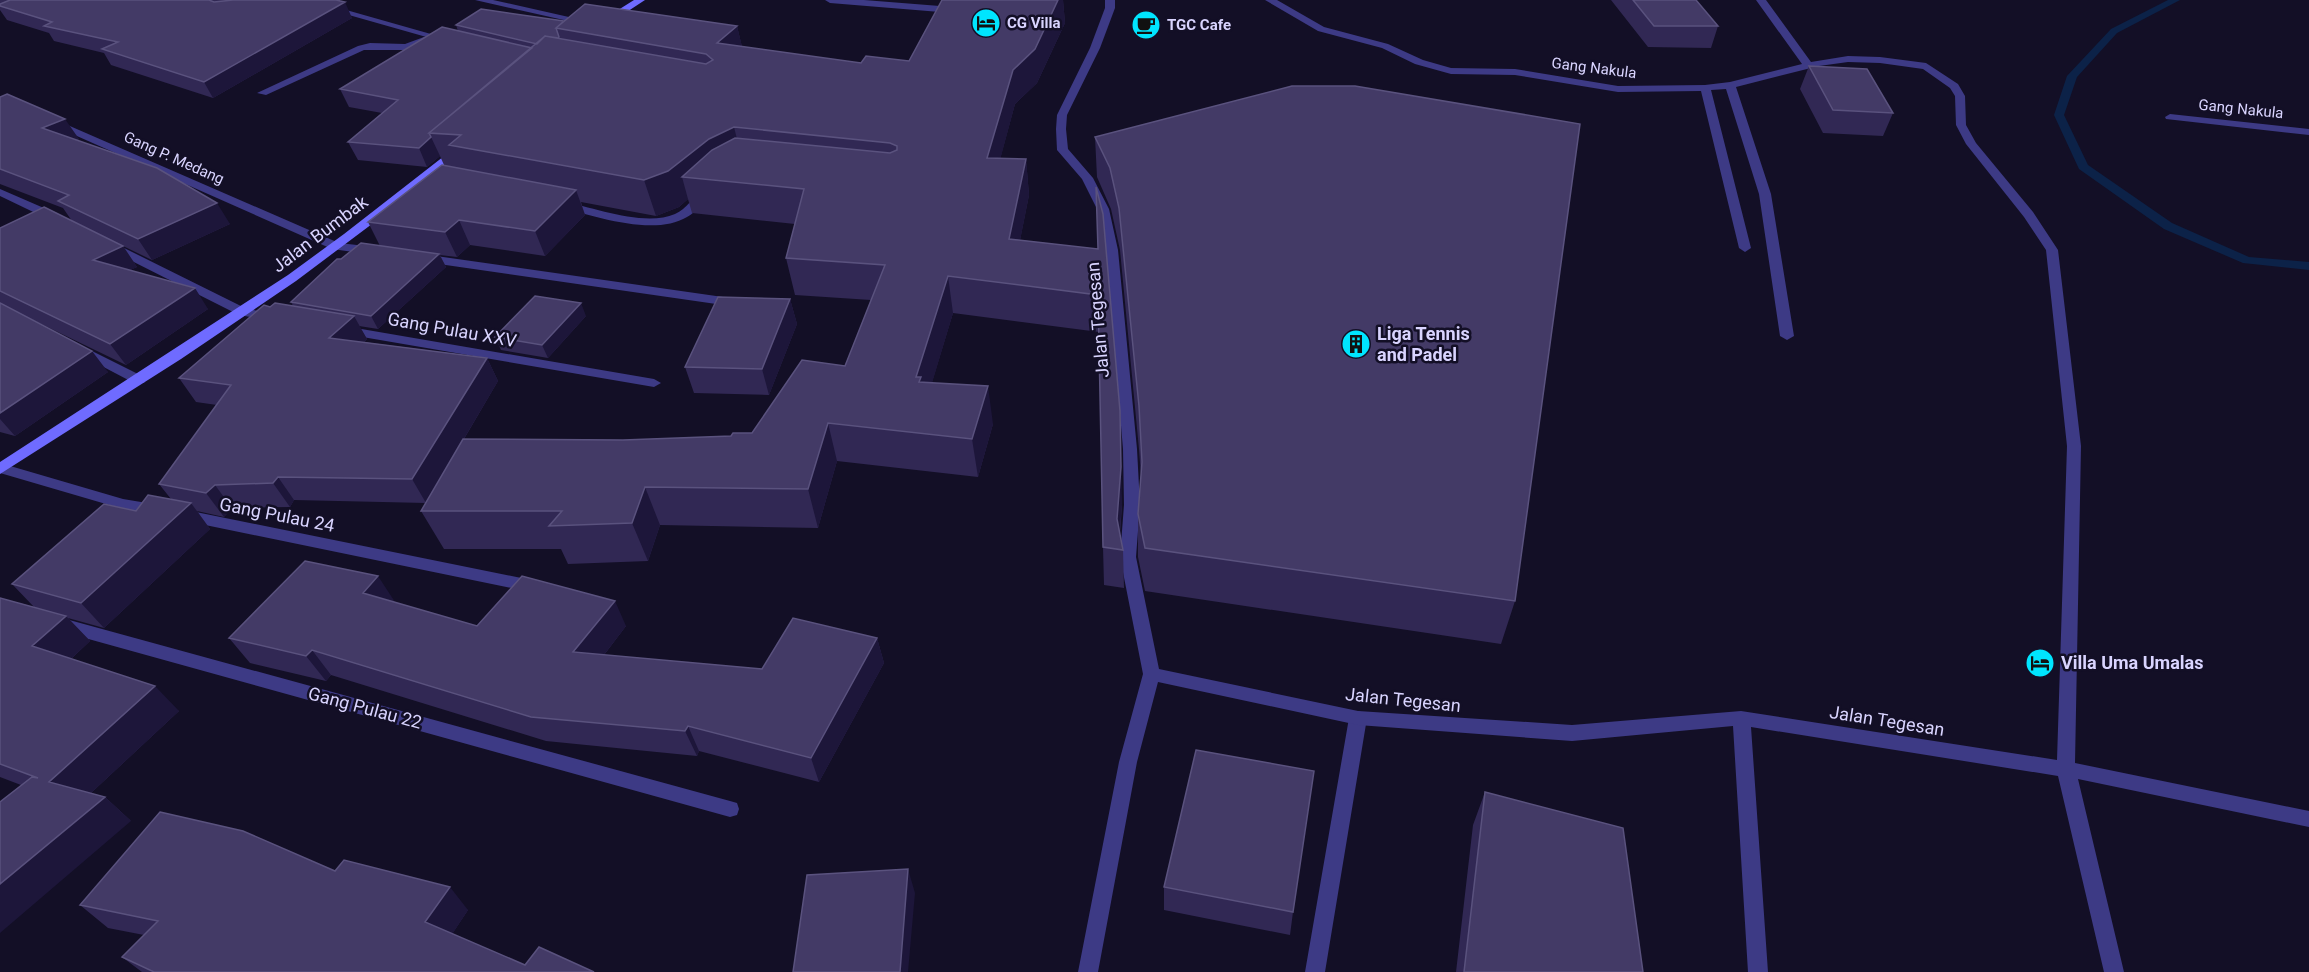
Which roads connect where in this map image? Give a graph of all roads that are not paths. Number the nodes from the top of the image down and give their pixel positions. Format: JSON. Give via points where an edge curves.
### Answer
{"nodes":[{"id":1,"x":301,"y":0,"type":"edge"},
{"id":2,"x":480,"y":0,"type":"edge"},
{"id":3,"x":640,"y":0,"type":"edge"},
{"id":4,"x":830,"y":0,"type":"edge"},
{"id":5,"x":1110,"y":0,"type":"edge"},
{"id":6,"x":1270,"y":0,"type":"edge"},
{"id":7,"x":1761,"y":0,"type":"edge"},
{"id":8,"x":940,"y":9,"type":"edge"},
{"id":9,"x":600,"y":25,"type":"junction"},
{"id":10,"x":432,"y":36,"type":"junction"},
{"id":11,"x":585,"y":38,"type":"edge"},
{"id":12,"x":456,"y":42,"type":"edge"},
{"id":13,"x":1808,"y":65,"type":"junction"},
{"id":14,"x":1730,"y":85,"type":"junction"},
{"id":15,"x":1705,"y":88,"type":"junction"},
{"id":16,"x":261,"y":93,"type":"dead end"},
{"id":17,"x":41,"y":116,"type":"edge"},
{"id":18,"x":2170,"y":117,"type":"dead end"},
{"id":19,"x":2309,"y":132,"type":"edge"},
{"id":20,"x":467,"y":140,"type":"edge"},
{"id":21,"x":718,"y":183,"type":"edge"},
{"id":22,"x":0,"y":192,"type":"edge"},
{"id":23,"x":554,"y":203,"type":"edge"},
{"id":24,"x":66,"y":223,"type":"edge"},
{"id":25,"x":97,"y":239,"type":"edge"},
{"id":26,"x":336,"y":246,"type":"junction"},
{"id":27,"x":1745,"y":248,"type":"dead end"},
{"id":28,"x":383,"y":252,"type":"edge"},
{"id":29,"x":406,"y":256,"type":"edge"},
{"id":30,"x":746,"y":304,"type":"edge"},
{"id":31,"x":244,"y":312,"type":"junction"},
{"id":32,"x":291,"y":321,"type":"edge"},
{"id":33,"x":326,"y":327,"type":"edge"},
{"id":34,"x":1787,"y":336,"type":"dead end"},
{"id":35,"x":69,"y":344,"type":"edge"},
{"id":36,"x":139,"y":380,"type":"junction"},
{"id":37,"x":654,"y":384,"type":"dead end"},
{"id":38,"x":0,"y":468,"type":"edge"},
{"id":39,"x":548,"y":589,"type":"edge"},
{"id":40,"x":46,"y":621,"type":"edge"},
{"id":41,"x":1152,"y":674,"type":"junction"},
{"id":42,"x":1359,"y":718,"type":"junction"},
{"id":43,"x":1741,"y":718,"type":"junction"},
{"id":44,"x":2066,"y":769,"type":"junction"},
{"id":45,"x":730,"y":808,"type":"dead end"},
{"id":46,"x":2309,"y":819,"type":"edge"},
{"id":47,"x":1088,"y":972,"type":"edge"},
{"id":48,"x":1315,"y":972,"type":"edge"},
{"id":49,"x":1758,"y":972,"type":"edge"},
{"id":50,"x":2114,"y":972,"type":"edge"}],
"edges":[{"from":1,"to":10,"type":"street"},
{"from":2,"to":9,"type":"street"},
{"from":3,"to":9,"type":"street"},
{"from":4,"to":8,"type":"street"},
{"from":5,"to":41,"type":"street","name":"Jalan Tegesan","via":[[1095,48],[1062,115],[1061,129],[1063,150],[1087,177],[1103,209],[1112,250],[1130,449],[1132,505],[1128,557]]},
{"from":6,"to":15,"type":"street","name":"Gang Nakula","via":[[1321,29],[1385,46],[1442,69],[1515,72],[1618,89]]},
{"from":7,"to":13,"type":"street"},
{"from":9,"to":11,"type":"street"},
{"from":10,"to":12,"type":"street"},
{"from":10,"to":16,"type":"street","via":[[407,48],[361,48]]},
{"from":13,"to":14,"type":"street","name":"Gang Nakula"},
{"from":13,"to":44,"type":"street","name":"Gang Nakula","via":[[1848,59],[1926,66],[1954,86],[1960,96],[1961,125],[1971,144],[2052,250],[2074,446]]},
{"from":14,"to":15,"type":"street","name":"Gang Nakula"},
{"from":14,"to":34,"type":"street","via":[[1765,194]]},
{"from":15,"to":27,"type":"street"},
{"from":17,"to":26,"type":"street","name":"Gang P. Medang"},
{"from":18,"to":19,"type":"street","name":"Gang Nakula"},
{"from":20,"to":26,"type":"street","name":"Jalan Bumbak","via":[[430,179]]},
{"from":21,"to":23,"type":"street","via":[[683,215],[665,221]]},
{"from":22,"to":24,"type":"street"},
{"from":25,"to":31,"type":"street"},
{"from":26,"to":28,"type":"street","name":"Gang P. Medang"},
{"from":26,"to":31,"type":"street","name":"Jalan Bumbak"},
{"from":29,"to":30,"type":"street"},
{"from":31,"to":32,"type":"street"},
{"from":31,"to":36,"type":"street","name":"Jalan Bumbak"},
{"from":33,"to":37,"type":"street","name":"Gang Pulau XXV"},
{"from":35,"to":36,"type":"street"},
{"from":36,"to":38,"type":"street","name":"Jalan Bumbak"},
{"from":38,"to":39,"type":"street","name":"Gang Pulau 24","via":[[123,504]]},
{"from":40,"to":45,"type":"street","name":"Gang Pulau 22"},
{"from":41,"to":42,"type":"street","name":"Jalan Tegesan"},
{"from":41,"to":47,"type":"street","via":[[1128,762]]},
{"from":42,"to":43,"type":"street","name":"Jalan Tegesan","via":[[1572,733]]},
{"from":42,"to":48,"type":"street"},
{"from":43,"to":44,"type":"street","name":"Jalan Tegesan"},
{"from":43,"to":49,"type":"street"},
{"from":44,"to":46,"type":"street","name":"Jalan Tegesan"},
{"from":44,"to":50,"type":"street"}]}
